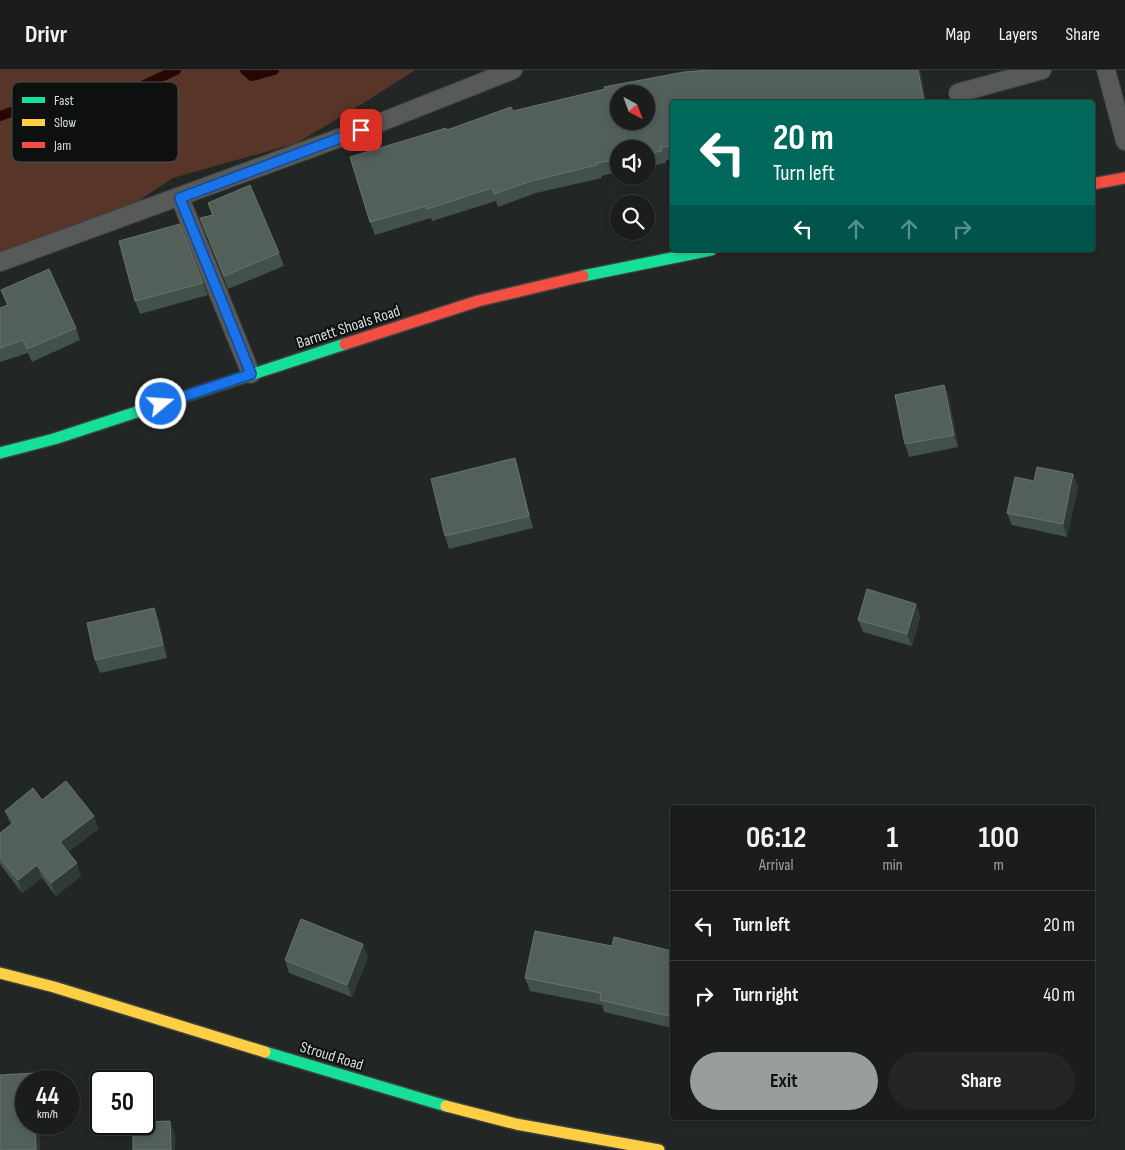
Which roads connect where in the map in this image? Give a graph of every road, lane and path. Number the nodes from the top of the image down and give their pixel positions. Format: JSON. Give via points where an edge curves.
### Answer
{"nodes":[{"id":1,"x":513,"y":70,"type":"edge"},
{"id":2,"x":1042,"y":70,"type":"edge"},
{"id":3,"x":1106,"y":70,"type":"edge"},
{"id":4,"x":958,"y":93,"type":"dead end"},
{"id":5,"x":1125,"y":141,"type":"edge"},
{"id":6,"x":1125,"y":178,"type":"edge"},
{"id":7,"x":1095,"y":183,"type":"edge"},
{"id":8,"x":180,"y":198,"type":"junction"},
{"id":9,"x":701,"y":252,"type":"edge"},
{"id":10,"x":0,"y":262,"type":"edge"},
{"id":11,"x":251,"y":374,"type":"junction"},
{"id":12,"x":0,"y":454,"type":"edge"},
{"id":13,"x":0,"y":973,"type":"edge"},
{"id":14,"x":659,"y":1150,"type":"edge"}],
"edges":[{"from":1,"to":8,"type":"lane"},
{"from":2,"to":4,"type":"lane"},
{"from":3,"to":5,"type":"lane"},
{"from":6,"to":7,"type":"main road"},
{"from":8,"to":10,"type":"lane"},
{"from":8,"to":11,"type":"lane"},
{"from":9,"to":11,"type":"main road","name":"Barnett Shoals Road","via":[[571,278],[478,301]]},
{"from":11,"to":12,"type":"main road","name":"Barnett Shoals Road"},
{"from":13,"to":14,"type":"main road","name":"Stroud Road","via":[[428,1102],[516,1124]]}]}
